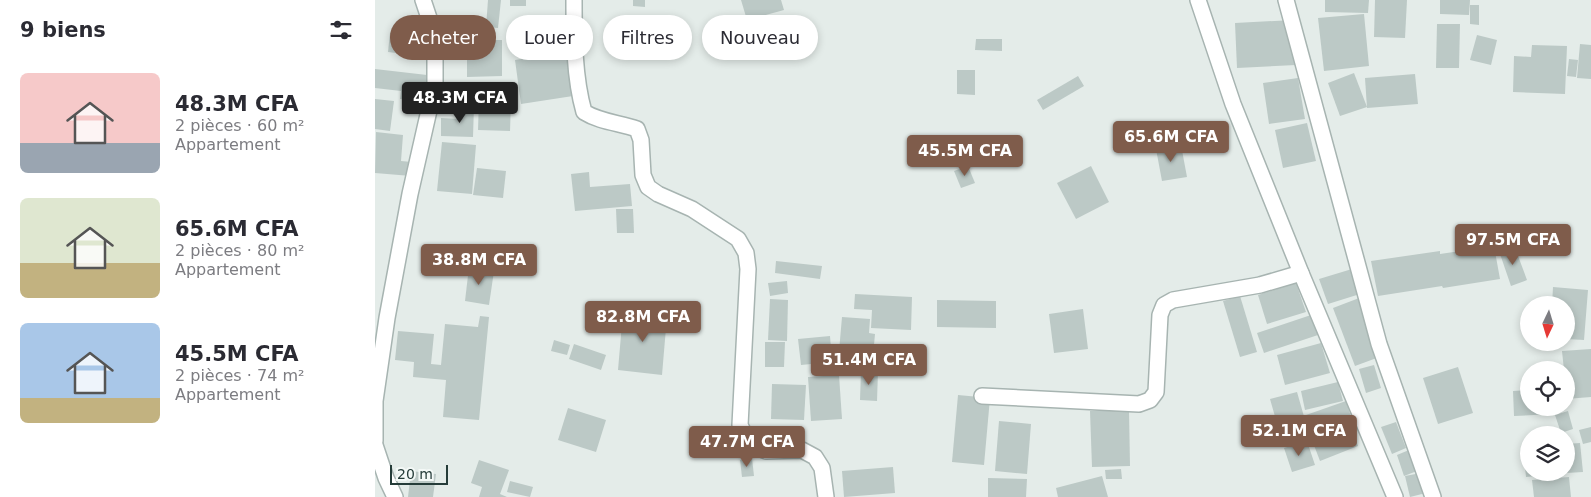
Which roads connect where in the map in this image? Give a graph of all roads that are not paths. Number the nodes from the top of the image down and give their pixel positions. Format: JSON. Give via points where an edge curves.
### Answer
{"nodes":[{"id":1,"x":423,"y":0,"type":"edge"},
{"id":2,"x":574,"y":0,"type":"edge"},
{"id":3,"x":1198,"y":0,"type":"edge"},
{"id":4,"x":1286,"y":0,"type":"edge"},
{"id":5,"x":1301,"y":273,"type":"junction"},
{"id":6,"x":982,"y":396,"type":"dead end"},
{"id":7,"x":375,"y":443,"type":"edge"},
{"id":8,"x":395,"y":497,"type":"edge"},
{"id":9,"x":826,"y":497,"type":"edge"},
{"id":10,"x":1395,"y":497,"type":"edge"},
{"id":11,"x":1433,"y":497,"type":"edge"}],
"edges":[{"from":1,"to":7,"type":"street","via":[[435,36],[435,84],[409,194],[387,318],[375,402]]},
{"from":2,"to":9,"type":"street","via":[[574,37],[585,112],[594,118],[637,129],[641,140],[643,175],[648,187],[719,226],[738,239],[746,253],[741,425],[749,444],[766,451],[802,450],[815,457],[822,468]]},
{"from":3,"to":5,"type":"street","via":[[1233,104]]},
{"from":4,"to":11,"type":"street","via":[[1379,344]]},
{"from":5,"to":6,"type":"street","via":[[1260,285],[1173,300],[1164,305],[1160,315],[1156,392],[1150,400],[1139,404]]},
{"from":5,"to":10,"type":"street"},
{"from":7,"to":8,"type":"street"}]}
